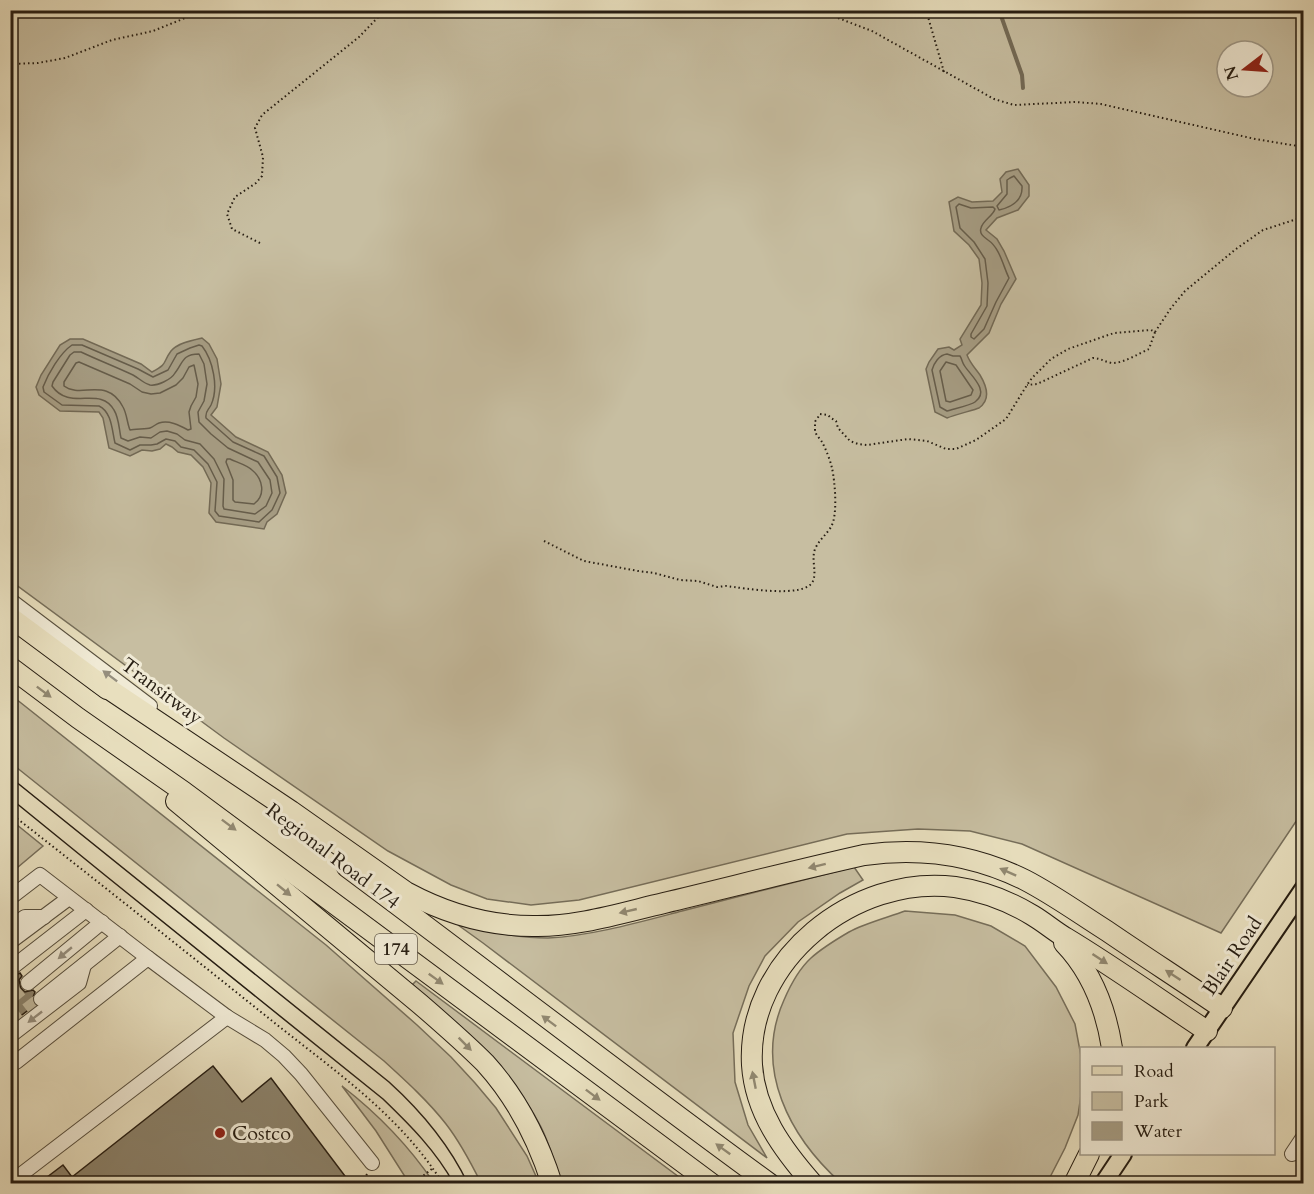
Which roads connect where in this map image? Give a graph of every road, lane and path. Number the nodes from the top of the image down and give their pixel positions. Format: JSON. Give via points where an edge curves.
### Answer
{"nodes":[{"id":1,"x":205,"y":10,"type":"edge"},
{"id":2,"x":385,"y":10,"type":"edge"},
{"id":3,"x":817,"y":10,"type":"edge"},
{"id":4,"x":926,"y":10,"type":"edge"},
{"id":5,"x":10,"y":64,"type":"edge"},
{"id":6,"x":944,"y":72,"type":"junction"},
{"id":7,"x":1304,"y":147,"type":"edge"},
{"id":8,"x":1304,"y":219,"type":"edge"},
{"id":9,"x":260,"y":243,"type":"dead end"},
{"id":10,"x":1155,"y":332,"type":"junction"},
{"id":11,"x":1027,"y":385,"type":"junction"},
{"id":12,"x":544,"y":541,"type":"dead end"},
{"id":13,"x":10,"y":600,"type":"edge"},
{"id":14,"x":10,"y":617,"type":"edge"},
{"id":15,"x":10,"y":667,"type":"edge"},
{"id":16,"x":97,"y":681,"type":"junction"},
{"id":17,"x":78,"y":718,"type":"junction"},
{"id":18,"x":291,"y":812,"type":"junction"},
{"id":19,"x":10,"y":813,"type":"edge"},
{"id":20,"x":1304,"y":888,"type":"edge"},
{"id":21,"x":10,"y":898,"type":"edge"},
{"id":22,"x":69,"y":898,"type":"junction"},
{"id":23,"x":86,"y":910,"type":"junction"},
{"id":24,"x":44,"y":917,"type":"junction"},
{"id":25,"x":102,"y":922,"type":"junction"},
{"id":26,"x":10,"y":928,"type":"edge"},
{"id":27,"x":1050,"y":928,"type":"junction"},
{"id":28,"x":120,"y":936,"type":"junction"},
{"id":29,"x":10,"y":942,"type":"edge"},
{"id":30,"x":148,"y":958,"type":"junction"},
{"id":31,"x":84,"y":965,"type":"junction"},
{"id":32,"x":14,"y":966,"type":"dead end"},
{"id":33,"x":28,"y":983,"type":"tunnel mouth"},
{"id":34,"x":41,"y":999,"type":"tunnel mouth"},
{"id":35,"x":1222,"y":1008,"type":"junction"},
{"id":36,"x":227,"y":1017,"type":"junction"},
{"id":37,"x":1207,"y":1030,"type":"junction"},
{"id":38,"x":10,"y":1036,"type":"edge"},
{"id":39,"x":1112,"y":1047,"type":"edge"},
{"id":40,"x":1195,"y":1047,"type":"edge"},
{"id":41,"x":13,"y":1061,"type":"edge"},
{"id":42,"x":1304,"y":1136,"type":"edge"},
{"id":43,"x":1292,"y":1154,"type":"dead end"},
{"id":44,"x":1088,"y":1155,"type":"edge"},
{"id":45,"x":1122,"y":1155,"type":"edge"},
{"id":46,"x":372,"y":1163,"type":"dead end"},
{"id":47,"x":433,"y":1168,"type":"junction"},
{"id":48,"x":10,"y":1183,"type":"edge"},
{"id":49,"x":413,"y":1184,"type":"edge"},
{"id":50,"x":443,"y":1184,"type":"edge"},
{"id":51,"x":552,"y":1184,"type":"edge"},
{"id":52,"x":712,"y":1184,"type":"edge"},
{"id":53,"x":770,"y":1184,"type":"edge"},
{"id":54,"x":813,"y":1184,"type":"edge"},
{"id":55,"x":1074,"y":1184,"type":"edge"},
{"id":56,"x":1103,"y":1184,"type":"edge"}],
"edges":[{"from":1,"to":5,"type":"path","via":[[153,31],[112,40],[64,58]]},
{"from":2,"to":9,"type":"path","via":[[359,37],[262,115],[255,128],[262,176],[235,197],[226,214],[232,229]]},
{"from":3,"to":6,"type":"path","via":[[872,31]]},
{"from":4,"to":6,"type":"path"},
{"from":6,"to":7,"type":"path","via":[[994,99],[1014,105],[1101,104]]},
{"from":8,"to":10,"type":"path","via":[[1263,230],[1236,249],[1185,291]]},
{"from":10,"to":11,"type":"path","via":[[1114,333],[1068,349]]},
{"from":10,"to":11,"type":"path","via":[[1149,349],[1120,362],[1093,358]]},
{"from":11,"to":12,"type":"path","via":[[1006,419],[956,449],[908,439],[858,444],[850,441],[831,417],[820,414],[814,430],[824,444],[832,468],[834,520],[813,557],[813,583],[797,591],[717,587],[680,580],[584,561]]},
{"from":18,"to":13,"type":"lane","name":"Transitway","one_way":true},
{"from":14,"to":16,"type":"highway","name":"Regional Road 174","number":"174"},
{"from":15,"to":17,"type":"highway","name":"Regional Road 174","number":"174","one_way":true},
{"from":16,"to":18,"type":"highway"},
{"from":53,"to":16,"type":"highway","name":"Regional Road 174","number":"174","one_way":true},
{"from":17,"to":51,"type":"highway","one_way":true,"via":[[455,1034],[485,1064],[523,1116]]},
{"from":17,"to":52,"type":"highway","name":"Regional Road 174","number":"174","one_way":true,"via":[[184,792]]},
{"from":35,"to":18,"type":"highway","one_way":true,"via":[[1040,888],[960,856],[896,852],[864,855],[577,922],[520,926],[463,916],[424,901]]},
{"from":19,"to":47,"type":"path","via":[[374,1102]]},
{"from":20,"to":35,"type":"main road","name":"Blair Road"},
{"from":21,"to":22,"type":"lane","via":[[40,875]]},
{"from":22,"to":23,"type":"lane"},
{"from":22,"to":24,"type":"lane"},
{"from":23,"to":25,"type":"lane"},
{"from":23,"to":32,"type":"lane"},
{"from":24,"to":26,"type":"lane","via":[[25,917]]},
{"from":24,"to":29,"type":"lane"},
{"from":25,"to":28,"type":"lane"},
{"from":25,"to":33,"type":"lane","one_way":true},
{"from":27,"to":37,"type":"highway","one_way":true},
{"from":27,"to":39,"type":"highway","via":[[1090,980],[1104,1013]]},
{"from":54,"to":27,"type":"highway","one_way":true,"via":[[771,1127],[758,1098],[752,1066],[757,1017],[768,990],[794,951],[844,910],[888,891],[919,886],[955,887],[987,894]]},
{"from":28,"to":30,"type":"lane"},
{"from":28,"to":31,"type":"lane"},
{"from":30,"to":36,"type":"lane"},
{"from":30,"to":41,"type":"lane"},
{"from":31,"to":34,"type":"lane"},
{"from":31,"to":38,"type":"lane","one_way":true,"via":[[79,983]]},
{"from":35,"to":37,"type":"main road","name":"Blair Road"},
{"from":36,"to":46,"type":"lane","via":[[284,1056]]},
{"from":36,"to":48,"type":"lane"},
{"from":37,"to":40,"type":"main road","name":"Blair Road"},
{"from":42,"to":43,"type":"lane"},
{"from":44,"to":55,"type":"highway"},
{"from":45,"to":56,"type":"main road"},
{"from":47,"to":49,"type":"path"},
{"from":47,"to":50,"type":"path"}]}
